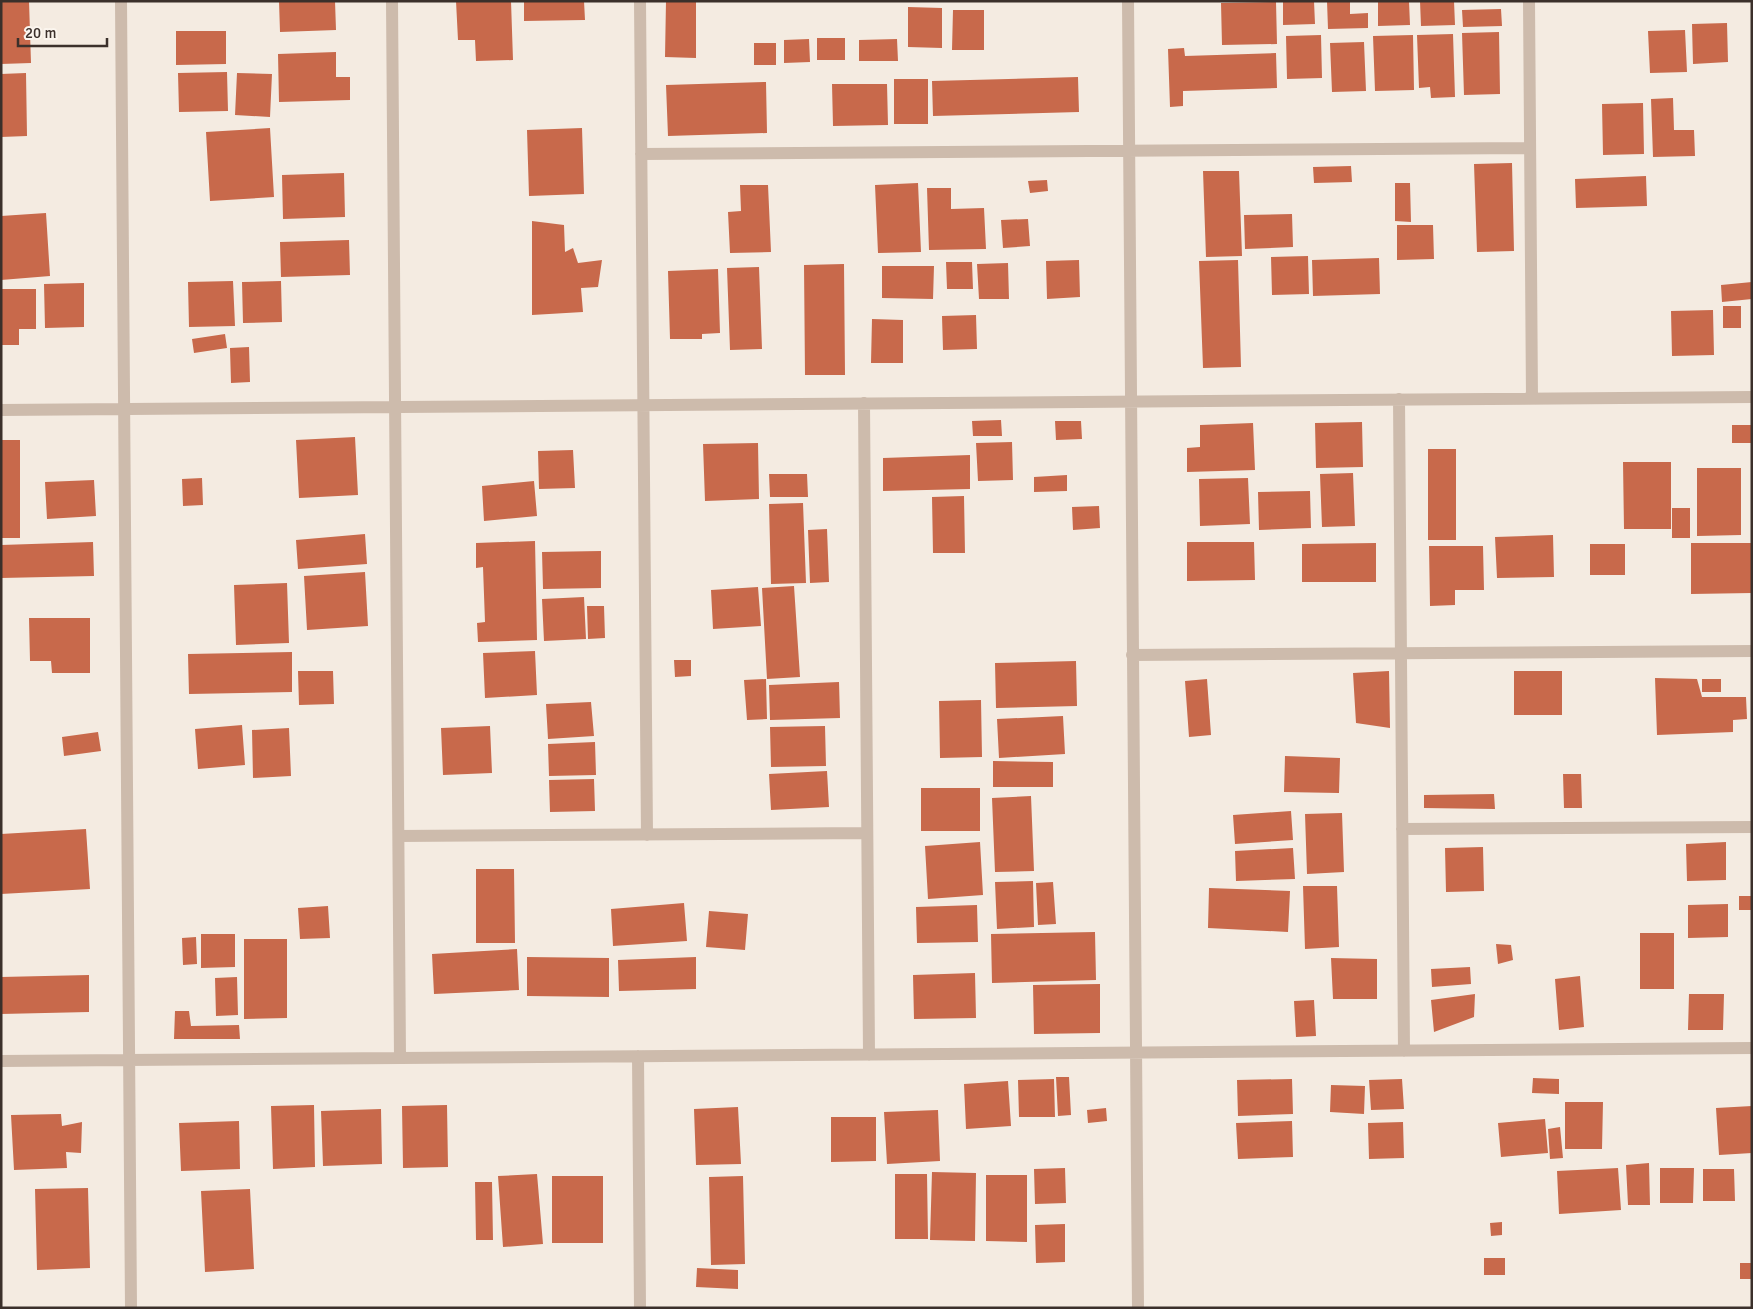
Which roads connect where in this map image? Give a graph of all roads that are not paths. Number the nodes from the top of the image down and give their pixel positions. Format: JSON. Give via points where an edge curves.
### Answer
{"nodes":[{"id":1,"x":121,"y":1,"type":"edge"},
{"id":2,"x":392,"y":1,"type":"edge"},
{"id":3,"x":640,"y":1,"type":"edge"},
{"id":4,"x":1128,"y":1,"type":"edge"},
{"id":5,"x":1529,"y":1,"type":"edge"},
{"id":6,"x":1530,"y":148,"type":"junction"},
{"id":7,"x":1129,"y":151,"type":"junction"},
{"id":8,"x":641,"y":154,"type":"junction"},
{"id":9,"x":1752,"y":397,"type":"edge"},
{"id":10,"x":1532,"y":398,"type":"junction"},
{"id":11,"x":1399,"y":399,"type":"junction"},
{"id":12,"x":1130,"y":401,"type":"junction"},
{"id":13,"x":864,"y":403,"type":"junction"},
{"id":14,"x":644,"y":405,"type":"junction"},
{"id":15,"x":395,"y":406,"type":"junction"},
{"id":16,"x":124,"y":409,"type":"junction"},
{"id":17,"x":1,"y":410,"type":"edge"},
{"id":18,"x":1752,"y":651,"type":"edge"},
{"id":19,"x":1401,"y":653,"type":"junction"},
{"id":20,"x":1132,"y":655,"type":"junction"},
{"id":21,"x":1752,"y":827,"type":"edge"},
{"id":22,"x":1402,"y":829,"type":"junction"},
{"id":23,"x":867,"y":833,"type":"junction"},
{"id":24,"x":647,"y":835,"type":"junction"},
{"id":25,"x":398,"y":836,"type":"junction"},
{"id":26,"x":1752,"y":1048,"type":"edge"},
{"id":27,"x":1404,"y":1051,"type":"junction"},
{"id":28,"x":1136,"y":1053,"type":"junction"},
{"id":29,"x":869,"y":1055,"type":"junction"},
{"id":30,"x":638,"y":1056,"type":"junction"},
{"id":31,"x":400,"y":1058,"type":"junction"},
{"id":32,"x":129,"y":1060,"type":"junction"},
{"id":33,"x":1,"y":1061,"type":"edge"},
{"id":34,"x":131,"y":1308,"type":"edge"},
{"id":35,"x":640,"y":1308,"type":"edge"},
{"id":36,"x":1138,"y":1308,"type":"edge"}],
"edges":[{"from":1,"to":16,"type":"street"},
{"from":2,"to":15,"type":"street"},
{"from":3,"to":8,"type":"street"},
{"from":4,"to":7,"type":"street"},
{"from":5,"to":6,"type":"street"},
{"from":6,"to":7,"type":"street"},
{"from":6,"to":10,"type":"street"},
{"from":7,"to":8,"type":"street"},
{"from":7,"to":12,"type":"street"},
{"from":8,"to":14,"type":"street"},
{"from":9,"to":10,"type":"street"},
{"from":10,"to":11,"type":"street"},
{"from":11,"to":12,"type":"street"},
{"from":11,"to":19,"type":"street"},
{"from":12,"to":13,"type":"street"},
{"from":12,"to":20,"type":"street"},
{"from":13,"to":14,"type":"street"},
{"from":13,"to":23,"type":"street"},
{"from":14,"to":15,"type":"street"},
{"from":14,"to":24,"type":"street"},
{"from":15,"to":16,"type":"street"},
{"from":15,"to":25,"type":"street"},
{"from":16,"to":17,"type":"street"},
{"from":16,"to":32,"type":"street"},
{"from":18,"to":19,"type":"street"},
{"from":19,"to":20,"type":"street"},
{"from":19,"to":22,"type":"street"},
{"from":20,"to":28,"type":"street"},
{"from":21,"to":22,"type":"street"},
{"from":22,"to":27,"type":"street"},
{"from":23,"to":24,"type":"street"},
{"from":23,"to":29,"type":"street"},
{"from":24,"to":25,"type":"street"},
{"from":25,"to":31,"type":"street"},
{"from":26,"to":27,"type":"street"},
{"from":27,"to":28,"type":"street"},
{"from":28,"to":29,"type":"street"},
{"from":28,"to":36,"type":"street"},
{"from":29,"to":30,"type":"street"},
{"from":30,"to":31,"type":"street"},
{"from":30,"to":35,"type":"street"},
{"from":31,"to":32,"type":"street"},
{"from":32,"to":33,"type":"street"},
{"from":32,"to":34,"type":"street"}]}
